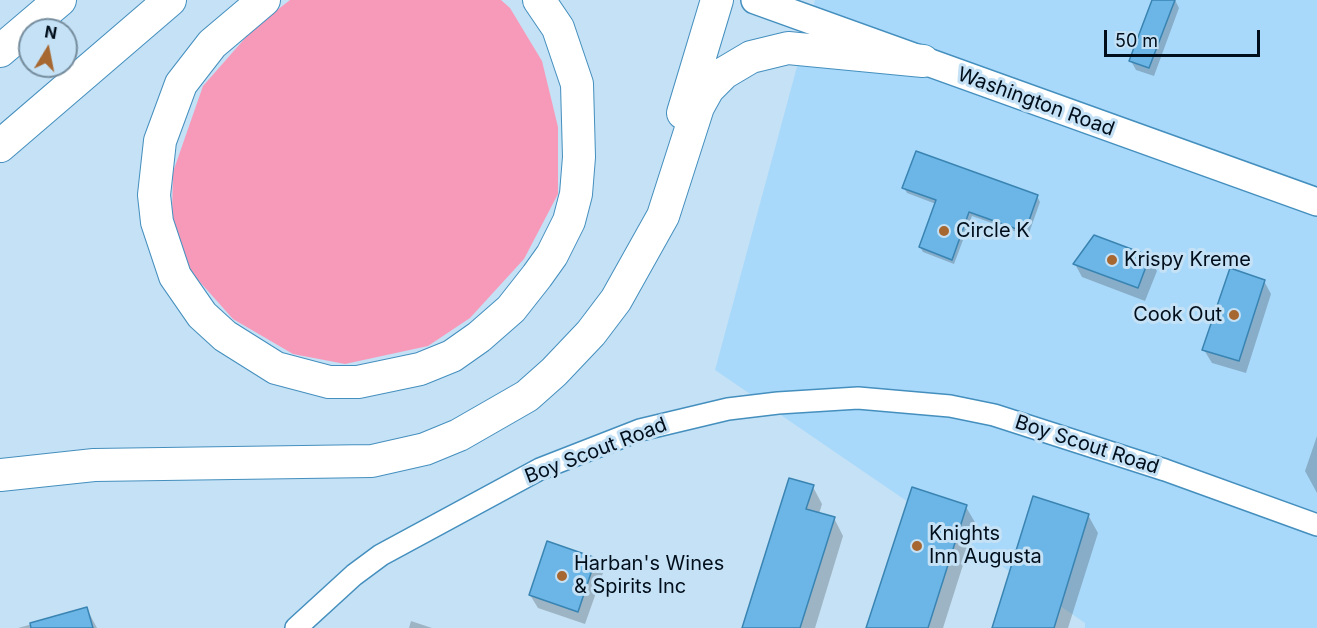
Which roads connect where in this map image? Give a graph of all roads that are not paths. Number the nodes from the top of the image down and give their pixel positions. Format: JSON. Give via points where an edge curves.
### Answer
{"nodes":[{"id":1,"x":60,"y":0,"type":"edge"},
{"id":2,"x":170,"y":0,"type":"edge"},
{"id":3,"x":264,"y":0,"type":"edge"},
{"id":4,"x":539,"y":0,"type":"edge"},
{"id":5,"x":717,"y":0,"type":"edge"},
{"id":6,"x":755,"y":0,"type":"edge"},
{"id":7,"x":0,"y":51,"type":"edge"},
{"id":8,"x":923,"y":61,"type":"junction"},
{"id":9,"x":0,"y":146,"type":"edge"},
{"id":10,"x":1317,"y":202,"type":"edge"},
{"id":11,"x":616,"y":300,"type":"junction"},
{"id":12,"x":0,"y":475,"type":"edge"},
{"id":13,"x":1317,"y":525,"type":"edge"},
{"id":14,"x":296,"y":628,"type":"edge"}],
"edges":[{"from":1,"to":7,"type":"highway"},
{"from":2,"to":9,"type":"highway"},
{"from":3,"to":4,"type":"highway","via":[[212,44],[181,84],[160,141],[154,195],[157,222],[175,276],[202,315],[225,336],[276,368],[329,382],[358,382],[420,369],[452,356],[479,337],[511,309],[537,276],[569,221],[579,157],[577,84],[558,28]]},
{"from":5,"to":11,"type":"highway","via":[[651,215]]},
{"from":6,"to":8,"type":"main road","name":"Washington Road"},
{"from":8,"to":10,"type":"main road","name":"Washington Road"},
{"from":8,"to":11,"type":"highway","via":[[788,48],[751,57],[724,73],[698,107],[663,216]]},
{"from":11,"to":12,"type":"highway","via":[[591,333],[527,396],[468,431],[425,449],[372,461],[94,465]]},
{"from":13,"to":14,"type":"street","name":"Boy Scout Road","via":[[1165,470],[994,415],[950,406],[858,398],[778,403],[728,409],[640,430],[540,469],[381,555]]}]}
